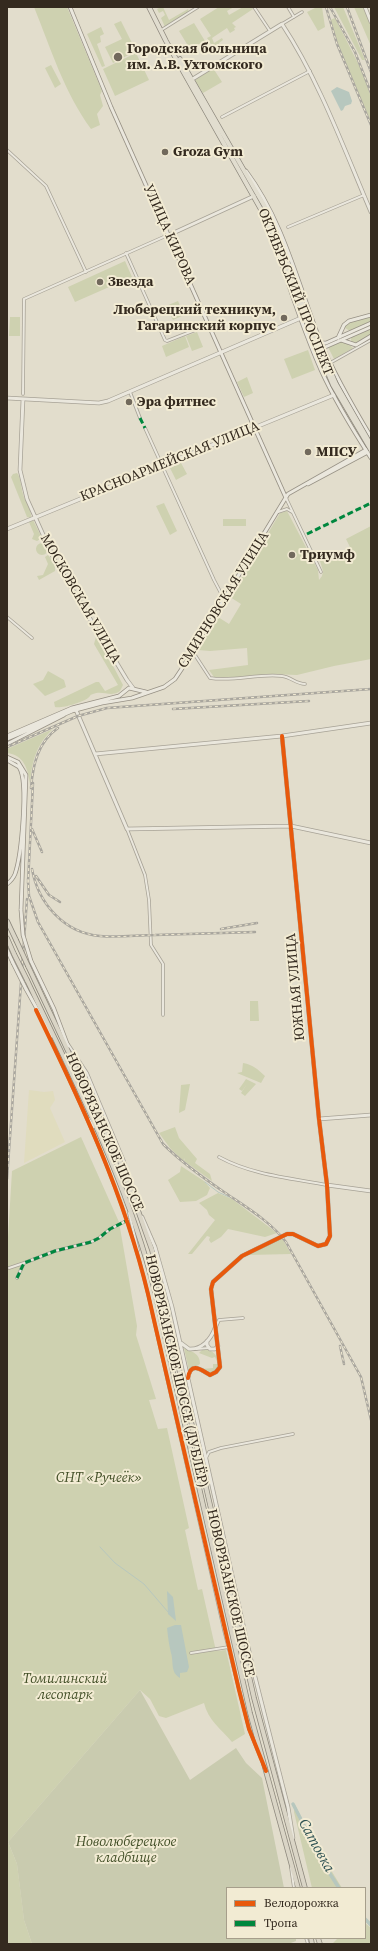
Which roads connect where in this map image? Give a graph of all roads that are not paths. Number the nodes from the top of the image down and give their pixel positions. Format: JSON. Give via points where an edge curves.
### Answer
{"nodes":[{"id":1,"x":70,"y":7,"type":"edge"},
{"id":2,"x":151,"y":7,"type":"edge"},
{"id":3,"x":198,"y":7,"type":"edge"},
{"id":4,"x":254,"y":7,"type":"edge"},
{"id":5,"x":288,"y":7,"type":"edge"},
{"id":6,"x":365,"y":7,"type":"edge"},
{"id":7,"x":302,"y":12,"type":"dead end"},
{"id":8,"x":294,"y":17,"type":"junction"},
{"id":9,"x":371,"y":22,"type":"edge"},
{"id":10,"x":282,"y":24,"type":"junction"},
{"id":11,"x":163,"y":28,"type":"junction"},
{"id":12,"x":270,"y":31,"type":"junction"},
{"id":13,"x":310,"y":71,"type":"junction"},
{"id":14,"x":190,"y":80,"type":"junction"},
{"id":15,"x":222,"y":117,"type":"dead end"},
{"id":16,"x":7,"y":150,"type":"edge"},
{"id":17,"x":234,"y":155,"type":"junction"},
{"id":18,"x":364,"y":195,"type":"junction"},
{"id":19,"x":256,"y":196,"type":"junction"},
{"id":20,"x":264,"y":197,"type":"junction"},
{"id":21,"x":371,"y":212,"type":"edge"},
{"id":22,"x":268,"y":222,"type":"junction"},
{"id":23,"x":288,"y":227,"type":"dead end"},
{"id":24,"x":169,"y":235,"type":"junction"},
{"id":25,"x":126,"y":254,"type":"junction"},
{"id":26,"x":86,"y":272,"type":"junction"},
{"id":27,"x":371,"y":315,"type":"edge"},
{"id":28,"x":300,"y":318,"type":"junction"},
{"id":29,"x":344,"y":325,"type":"junction"},
{"id":30,"x":369,"y":326,"type":"edge"},
{"id":31,"x":203,"y":327,"type":"dead end"},
{"id":32,"x":311,"y":330,"type":"junction"},
{"id":33,"x":352,"y":333,"type":"junction"},
{"id":34,"x":371,"y":336,"type":"edge"},
{"id":35,"x":339,"y":339,"type":"junction"},
{"id":36,"x":371,"y":340,"type":"edge"},
{"id":37,"x":321,"y":343,"type":"junction"},
{"id":38,"x":351,"y":344,"type":"junction"},
{"id":39,"x":323,"y":348,"type":"junction"},
{"id":40,"x":221,"y":351,"type":"junction"},
{"id":41,"x":314,"y":351,"type":"junction"},
{"id":42,"x":330,"y":363,"type":"junction"},
{"id":43,"x":343,"y":390,"type":"junction"},
{"id":44,"x":130,"y":392,"type":"junction"},
{"id":45,"x":23,"y":394,"type":"dead end"},
{"id":46,"x":334,"y":395,"type":"junction"},
{"id":47,"x":7,"y":398,"type":"edge"},
{"id":48,"x":22,"y":399,"type":"junction"},
{"id":49,"x":140,"y":418,"type":"dead end"},
{"id":50,"x":145,"y":428,"type":"dead end"},
{"id":51,"x":254,"y":428,"type":"junction"},
{"id":52,"x":371,"y":437,"type":"edge"},
{"id":53,"x":371,"y":446,"type":"edge"},
{"id":54,"x":369,"y":451,"type":"edge"},
{"id":55,"x":371,"y":458,"type":"edge"},
{"id":56,"x":161,"y":465,"type":"junction"},
{"id":57,"x":283,"y":492,"type":"junction"},
{"id":58,"x":288,"y":494,"type":"junction"},
{"id":59,"x":286,"y":498,"type":"junction"},
{"id":60,"x":278,"y":512,"type":"junction"},
{"id":61,"x":293,"y":513,"type":"junction"},
{"id":62,"x":35,"y":517,"type":"junction"},
{"id":63,"x":7,"y":529,"type":"edge"},
{"id":64,"x":321,"y":572,"type":"dead end"},
{"id":65,"x":224,"y":599,"type":"junction"},
{"id":66,"x":7,"y":617,"type":"edge"},
{"id":67,"x":32,"y":638,"type":"dead end"},
{"id":68,"x":192,"y":651,"type":"junction"},
{"id":69,"x":127,"y":680,"type":"junction"},
{"id":70,"x":305,"y":684,"type":"dead end"},
{"id":71,"x":134,"y":688,"type":"junction"},
{"id":72,"x":126,"y":691,"type":"junction"},
{"id":73,"x":147,"y":692,"type":"junction"},
{"id":74,"x":135,"y":697,"type":"junction"},
{"id":75,"x":129,"y":698,"type":"junction"},
{"id":76,"x":76,"y":710,"type":"junction"},
{"id":77,"x":69,"y":712,"type":"junction"},
{"id":78,"x":371,"y":723,"type":"edge"},
{"id":79,"x":85,"y":734,"type":"junction"},
{"id":80,"x":7,"y":736,"type":"edge"},
{"id":81,"x":282,"y":736,"type":"junction"},
{"id":82,"x":7,"y":739,"type":"edge"},
{"id":83,"x":7,"y":744,"type":"edge"},
{"id":84,"x":95,"y":754,"type":"junction"},
{"id":85,"x":7,"y":759,"type":"edge"},
{"id":86,"x":99,"y":765,"type":"junction"},
{"id":87,"x":291,"y":826,"type":"junction"},
{"id":88,"x":126,"y":829,"type":"junction"},
{"id":89,"x":371,"y":843,"type":"edge"},
{"id":90,"x":7,"y":884,"type":"edge"},
{"id":91,"x":7,"y":921,"type":"edge"},
{"id":92,"x":7,"y":938,"type":"edge"},
{"id":93,"x":7,"y":950,"type":"edge"},
{"id":94,"x":36,"y":1010,"type":"junction"},
{"id":95,"x":163,"y":1015,"type":"dead end"},
{"id":96,"x":65,"y":1039,"type":"junction"},
{"id":97,"x":61,"y":1052,"type":"junction"},
{"id":98,"x":70,"y":1054,"type":"junction"},
{"id":99,"x":86,"y":1114,"type":"junction"},
{"id":100,"x":371,"y":1115,"type":"edge"},
{"id":101,"x":319,"y":1119,"type":"junction"},
{"id":102,"x":101,"y":1137,"type":"junction"},
{"id":103,"x":219,"y":1157,"type":"dead end"},
{"id":104,"x":327,"y":1185,"type":"junction"},
{"id":105,"x":132,"y":1189,"type":"junction"},
{"id":106,"x":371,"y":1191,"type":"edge"},
{"id":107,"x":125,"y":1195,"type":"junction"},
{"id":108,"x":140,"y":1213,"type":"junction"},
{"id":109,"x":128,"y":1220,"type":"junction"},
{"id":110,"x":140,"y":1261,"type":"junction"},
{"id":111,"x":24,"y":1263,"type":"junction"},
{"id":112,"x":9,"y":1268,"type":"dead end"},
{"id":113,"x":17,"y":1278,"type":"dead end"},
{"id":114,"x":243,"y":1318,"type":"dead end"},
{"id":115,"x":215,"y":1328,"type":"junction"},
{"id":116,"x":209,"y":1339,"type":"junction"},
{"id":117,"x":180,"y":1342,"type":"junction"},
{"id":118,"x":218,"y":1343,"type":"junction"},
{"id":119,"x":195,"y":1349,"type":"junction"},
{"id":120,"x":210,"y":1349,"type":"junction"},
{"id":121,"x":220,"y":1357,"type":"junction"},
{"id":122,"x":188,"y":1378,"type":"junction"},
{"id":123,"x":294,"y":1434,"type":"dead end"},
{"id":124,"x":204,"y":1447,"type":"junction"},
{"id":125,"x":212,"y":1451,"type":"junction"},
{"id":126,"x":206,"y":1458,"type":"junction"},
{"id":127,"x":229,"y":1647,"type":"junction"},
{"id":128,"x":191,"y":1653,"type":"dead end"},
{"id":129,"x":266,"y":1771,"type":"junction"},
{"id":130,"x":295,"y":1848,"type":"junction"},
{"id":131,"x":290,"y":1863,"type":"junction"},
{"id":132,"x":294,"y":1887,"type":"edge"},
{"id":133,"x":298,"y":1887,"type":"edge"},
{"id":134,"x":306,"y":1887,"type":"edge"}],
"edges":[{"from":1,"to":24,"type":"street","name":"УЛИЦА КИРОВА","via":[[111,107]]},
{"from":2,"to":11,"type":"main road","name":"ОКТЯБРЬСКИЙ ПРОСПЕКТ"},
{"from":2,"to":14,"type":"main road","name":"ОКТЯБРЬСКИЙ ПРОСПЕКТ"},
{"from":3,"to":11,"type":"street"},
{"from":4,"to":12,"type":"street"},
{"from":5,"to":8,"type":"street"},
{"from":6,"to":9,"type":"street"},
{"from":7,"to":8,"type":"street"},
{"from":8,"to":10,"type":"street"},
{"from":10,"to":12,"type":"street"},
{"from":10,"to":13,"type":"street"},
{"from":11,"to":14,"type":"main road","name":"ОКТЯБРЬСКИЙ ПРОСПЕКТ"},
{"from":12,"to":14,"type":"street"},
{"from":13,"to":15,"type":"street"},
{"from":13,"to":18,"type":"street"},
{"from":14,"to":17,"type":"main road","name":"ОКТЯБРЬСКИЙ ПРОСПЕКТ"},
{"from":14,"to":19,"type":"main road","name":"ОКТЯБРЬСКИЙ ПРОСПЕКТ"},
{"from":16,"to":26,"type":"street","via":[[46,186]]},
{"from":17,"to":19,"type":"main road","name":"ОКТЯБРЬСКИЙ ПРОСПЕКТ"},
{"from":17,"to":20,"type":"street"},
{"from":18,"to":21,"type":"street"},
{"from":18,"to":23,"type":"street"},
{"from":19,"to":20,"type":"street"},
{"from":19,"to":22,"type":"main road","name":"ОКТЯБРЬСКИЙ ПРОСПЕКТ"},
{"from":19,"to":24,"type":"street"},
{"from":19,"to":32,"type":"main road","name":"ОКТЯБРЬСКИЙ ПРОСПЕКТ","via":[[280,241]]},
{"from":20,"to":37,"type":"street","via":[[284,241]]},
{"from":22,"to":28,"type":"street"},
{"from":22,"to":32,"type":"main road","name":"ОКТЯБРЬСКИЙ ПРОСПЕКТ"},
{"from":24,"to":25,"type":"street"},
{"from":24,"to":40,"type":"street","name":"УЛИЦА КИРОВА"},
{"from":25,"to":26,"type":"street"},
{"from":25,"to":31,"type":"street","via":[[165,340]]},
{"from":26,"to":45,"type":"street","via":[[24,299]]},
{"from":27,"to":29,"type":"street","via":[[349,321]]},
{"from":28,"to":40,"type":"street"},
{"from":28,"to":41,"type":"street"},
{"from":29,"to":33,"type":"street","via":[[345,330]]},
{"from":29,"to":35,"type":"street"},
{"from":30,"to":33,"type":"street"},
{"from":32,"to":53,"type":"main road","name":"ОКТЯБРЬСКИЙ ПРОСПЕКТ","bridge":true,"via":[[336,384]]},
{"from":32,"to":54,"type":"main road","name":"ОКТЯБРЬСКИЙ ПРОСПЕКТ","bridge":true,"via":[[333,385]]},
{"from":33,"to":35,"type":"street"},
{"from":33,"to":38,"type":"street","via":[[349,340]]},
{"from":34,"to":38,"type":"street","via":[[357,345]]},
{"from":35,"to":37,"type":"street"},
{"from":35,"to":38,"type":"street"},
{"from":35,"to":39,"type":"street"},
{"from":36,"to":42,"type":"street"},
{"from":37,"to":39,"type":"street"},
{"from":39,"to":41,"type":"street"},
{"from":39,"to":42,"type":"street"},
{"from":40,"to":44,"type":"street"},
{"from":40,"to":51,"type":"street","name":"УЛИЦА КИРОВА"},
{"from":41,"to":46,"type":"street"},
{"from":42,"to":43,"type":"street"},
{"from":43,"to":46,"type":"street","name":"КРАСНОАРМЕЙСКАЯ УЛИЦА","via":[[336,388],[333,391]]},
{"from":43,"to":52,"type":"street"},
{"from":44,"to":48,"type":"street","via":[[99,403]]},
{"from":44,"to":49,"type":"street"},
{"from":46,"to":51,"type":"street","name":"КРАСНОАРМЕЙСКАЯ УЛИЦА"},
{"from":46,"to":54,"type":"street"},
{"from":47,"to":48,"type":"street"},
{"from":48,"to":62,"type":"street","name":"МОСКОВСКАЯ УЛИЦА","via":[[20,470],[23,486]]},
{"from":50,"to":56,"type":"street"},
{"from":51,"to":56,"type":"street","name":"КРАСНОАРМЕЙСКАЯ УЛИЦА"},
{"from":51,"to":57,"type":"street","name":"УЛИЦА КИРОВА"},
{"from":53,"to":54,"type":"street"},
{"from":54,"to":55,"type":"street"},
{"from":54,"to":58,"type":"street"},
{"from":56,"to":62,"type":"street","name":"КРАСНОАРМЕЙСКАЯ УЛИЦА"},
{"from":56,"to":65,"type":"street"},
{"from":57,"to":58,"type":"street"},
{"from":57,"to":59,"type":"street","name":"УЛИЦА КИРОВА"},
{"from":58,"to":59,"type":"street","name":"СМИРНОВСКАЯ УЛИЦА"},
{"from":59,"to":60,"type":"street","name":"СМИРНОВСКАЯ УЛИЦА"},
{"from":59,"to":61,"type":"street","name":"УЛИЦА КИРОВА"},
{"from":60,"to":61,"type":"street","via":[[287,509]]},
{"from":60,"to":65,"type":"street","name":"СМИРНОВСКАЯ УЛИЦА"},
{"from":61,"to":64,"type":"street","name":"УЛИЦА КИРОВА"},
{"from":62,"to":63,"type":"street","name":"КРАСНОАРМЕЙСКАЯ УЛИЦА"},
{"from":62,"to":69,"type":"street","name":"МОСКОВСКАЯ УЛИЦА","via":[[54,559]]},
{"from":65,"to":68,"type":"street","name":"СМИРНОВСКАЯ УЛИЦА"},
{"from":66,"to":67,"type":"street"},
{"from":68,"to":70,"type":"street","via":[[210,678],[282,676]]},
{"from":68,"to":73,"type":"street","name":"СМИРНОВСКАЯ УЛИЦА","via":[[175,679],[164,687]]},
{"from":69,"to":71,"type":"street","name":"МОСКОВСКАЯ УЛИЦА"},
{"from":69,"to":72,"type":"street","name":"МОСКОВСКАЯ УЛИЦА"},
{"from":71,"to":72,"type":"street"},
{"from":71,"to":73,"type":"street"},
{"from":71,"to":74,"type":"street"},
{"from":72,"to":75,"type":"street"},
{"from":72,"to":80,"type":"street","via":[[119,696],[72,708]]},
{"from":73,"to":74,"type":"street","name":"СМИРНОВСКАЯ УЛИЦА"},
{"from":74,"to":75,"type":"street","name":"СМИРНОВСКАЯ УЛИЦА"},
{"from":75,"to":76,"type":"street","name":"СМИРНОВСКАЯ УЛИЦА"},
{"from":76,"to":77,"type":"street","name":"СМИРНОВСКАЯ УЛИЦА"},
{"from":76,"to":79,"type":"street"},
{"from":77,"to":82,"type":"street","name":"СМИРНОВСКАЯ УЛИЦА"},
{"from":77,"to":83,"type":"street","via":[[54,722]]},
{"from":78,"to":81,"type":"street"},
{"from":79,"to":84,"type":"street"},
{"from":79,"to":86,"type":"street"},
{"from":81,"to":84,"type":"street"},
{"from":81,"to":87,"type":"street","name":"ЮЖНАЯ УЛИЦА"},
{"from":84,"to":86,"type":"street"},
{"from":85,"to":90,"type":"street","via":[[19,768],[24,780],[20,849],[14,876]]},
{"from":85,"to":96,"type":"street","bridge":true,"via":[[18,762],[26,775],[21,910],[24,939]]},
{"from":86,"to":88,"type":"street"},
{"from":87,"to":88,"type":"street"},
{"from":87,"to":89,"type":"street"},
{"from":87,"to":101,"type":"street","name":"ЮЖНАЯ УЛИЦА"},
{"from":88,"to":95,"type":"street","via":[[145,875],[151,945],[163,964]]},
{"from":91,"to":98,"type":"highway","name":"НОВОРЯЗАНСКОЕ ШОССЕ","bridge":true},
{"from":92,"to":97,"type":"highway","name":"НОВОРЯЗАНСКОЕ ШОССЕ","bridge":true},
{"from":93,"to":94,"type":"street","bridge":true},
{"from":94,"to":97,"type":"street"},
{"from":94,"to":99,"type":"street","name":"НОВОРЯЗАНСКОЕ ШОССЕ (ДУБЛЁР)"},
{"from":96,"to":98,"type":"street"},
{"from":96,"to":105,"type":"street","via":[[87,1073],[124,1161]]},
{"from":97,"to":102,"type":"highway","name":"НОВОРЯЗАНСКОЕ ШОССЕ"},
{"from":98,"to":105,"type":"highway","name":"НОВОРЯЗАНСКОЕ ШОССЕ"},
{"from":99,"to":102,"type":"street"},
{"from":99,"to":109,"type":"street","name":"НОВОРЯЗАНСКОЕ ШОССЕ (ДУБЛЁР)"},
{"from":100,"to":101,"type":"street"},
{"from":101,"to":104,"type":"street","name":"ЮЖНАЯ УЛИЦА"},
{"from":102,"to":107,"type":"highway","name":"НОВОРЯЗАНСКОЕ ШОССЕ"},
{"from":103,"to":104,"type":"street","via":[[230,1164],[258,1173]]},
{"from":104,"to":106,"type":"street"},
{"from":104,"to":115,"type":"street","name":"ЮЖНАЯ УЛИЦА","via":[[330,1236],[326,1244],[318,1246],[289,1233],[241,1257],[211,1285]]},
{"from":105,"to":108,"type":"highway","name":"НОВОРЯЗАНСКОЕ ШОССЕ"},
{"from":107,"to":110,"type":"street"},
{"from":107,"to":129,"type":"highway","name":"НОВОРЯЗАНСКОЕ ШОССЕ","via":[[149,1266],[233,1642]]},
{"from":108,"to":117,"type":"street","name":"НОВОРЯЗАНСКОЕ ШОССЕ (ДУБЛЁР)","via":[[155,1247]]},
{"from":108,"to":130,"type":"highway","name":"НОВОРЯЗАНСКОЕ ШОССЕ","via":[[162,1290],[255,1703]]},
{"from":109,"to":110,"type":"street","name":"НОВОРЯЗАНСКОЕ ШОССЕ (ДУБЛЁР)"},
{"from":109,"to":111,"type":"street","via":[[91,1242],[55,1251]]},
{"from":110,"to":127,"type":"street","name":"НОВОРЯЗАНСКОЕ ШОССЕ (ДУБЛЁР)"},
{"from":111,"to":112,"type":"street"},
{"from":111,"to":113,"type":"street"},
{"from":114,"to":115,"type":"street","via":[[219,1320]]},
{"from":115,"to":116,"type":"street"},
{"from":115,"to":118,"type":"street"},
{"from":116,"to":118,"type":"street","via":[[215,1339]]},
{"from":116,"to":119,"type":"street"},
{"from":116,"to":120,"type":"street"},
{"from":117,"to":119,"type":"street"},
{"from":117,"to":122,"type":"street","name":"НОВОРЯЗАНСКОЕ ШОССЕ (ДУБЛЁР)"},
{"from":118,"to":120,"type":"street","via":[[215,1348]]},
{"from":118,"to":121,"type":"street"},
{"from":119,"to":120,"type":"street"},
{"from":120,"to":121,"type":"street"},
{"from":121,"to":122,"type":"street","via":[[220,1368],[214,1374],[199,1368],[192,1371]]},
{"from":122,"to":124,"type":"street","name":"НОВОРЯЗАНСКОЕ ШОССЕ (ДУБЛЁР)"},
{"from":123,"to":125,"type":"street"},
{"from":124,"to":125,"type":"street"},
{"from":124,"to":126,"type":"street","name":"НОВОРЯЗАНСКОЕ ШОССЕ (ДУБЛЁР)"},
{"from":125,"to":126,"type":"street"},
{"from":126,"to":130,"type":"street","name":"НОВОРЯЗАНСКОЕ ШОССЕ (ДУБЛЁР)","via":[[261,1703],[288,1807]]},
{"from":127,"to":128,"type":"street"},
{"from":127,"to":129,"type":"street","name":"НОВОРЯЗАНСКОЕ ШОССЕ (ДУБЛЁР)","via":[[249,1729]]},
{"from":129,"to":131,"type":"highway","name":"НОВОРЯЗАНСКОЕ ШОССЕ"},
{"from":130,"to":134,"type":"highway","name":"НОВОРЯЗАНСКОЕ ШОССЕ"},
{"from":131,"to":132,"type":"street"},
{"from":131,"to":133,"type":"highway","name":"НОВОРЯЗАНСКОЕ ШОССЕ"}]}
